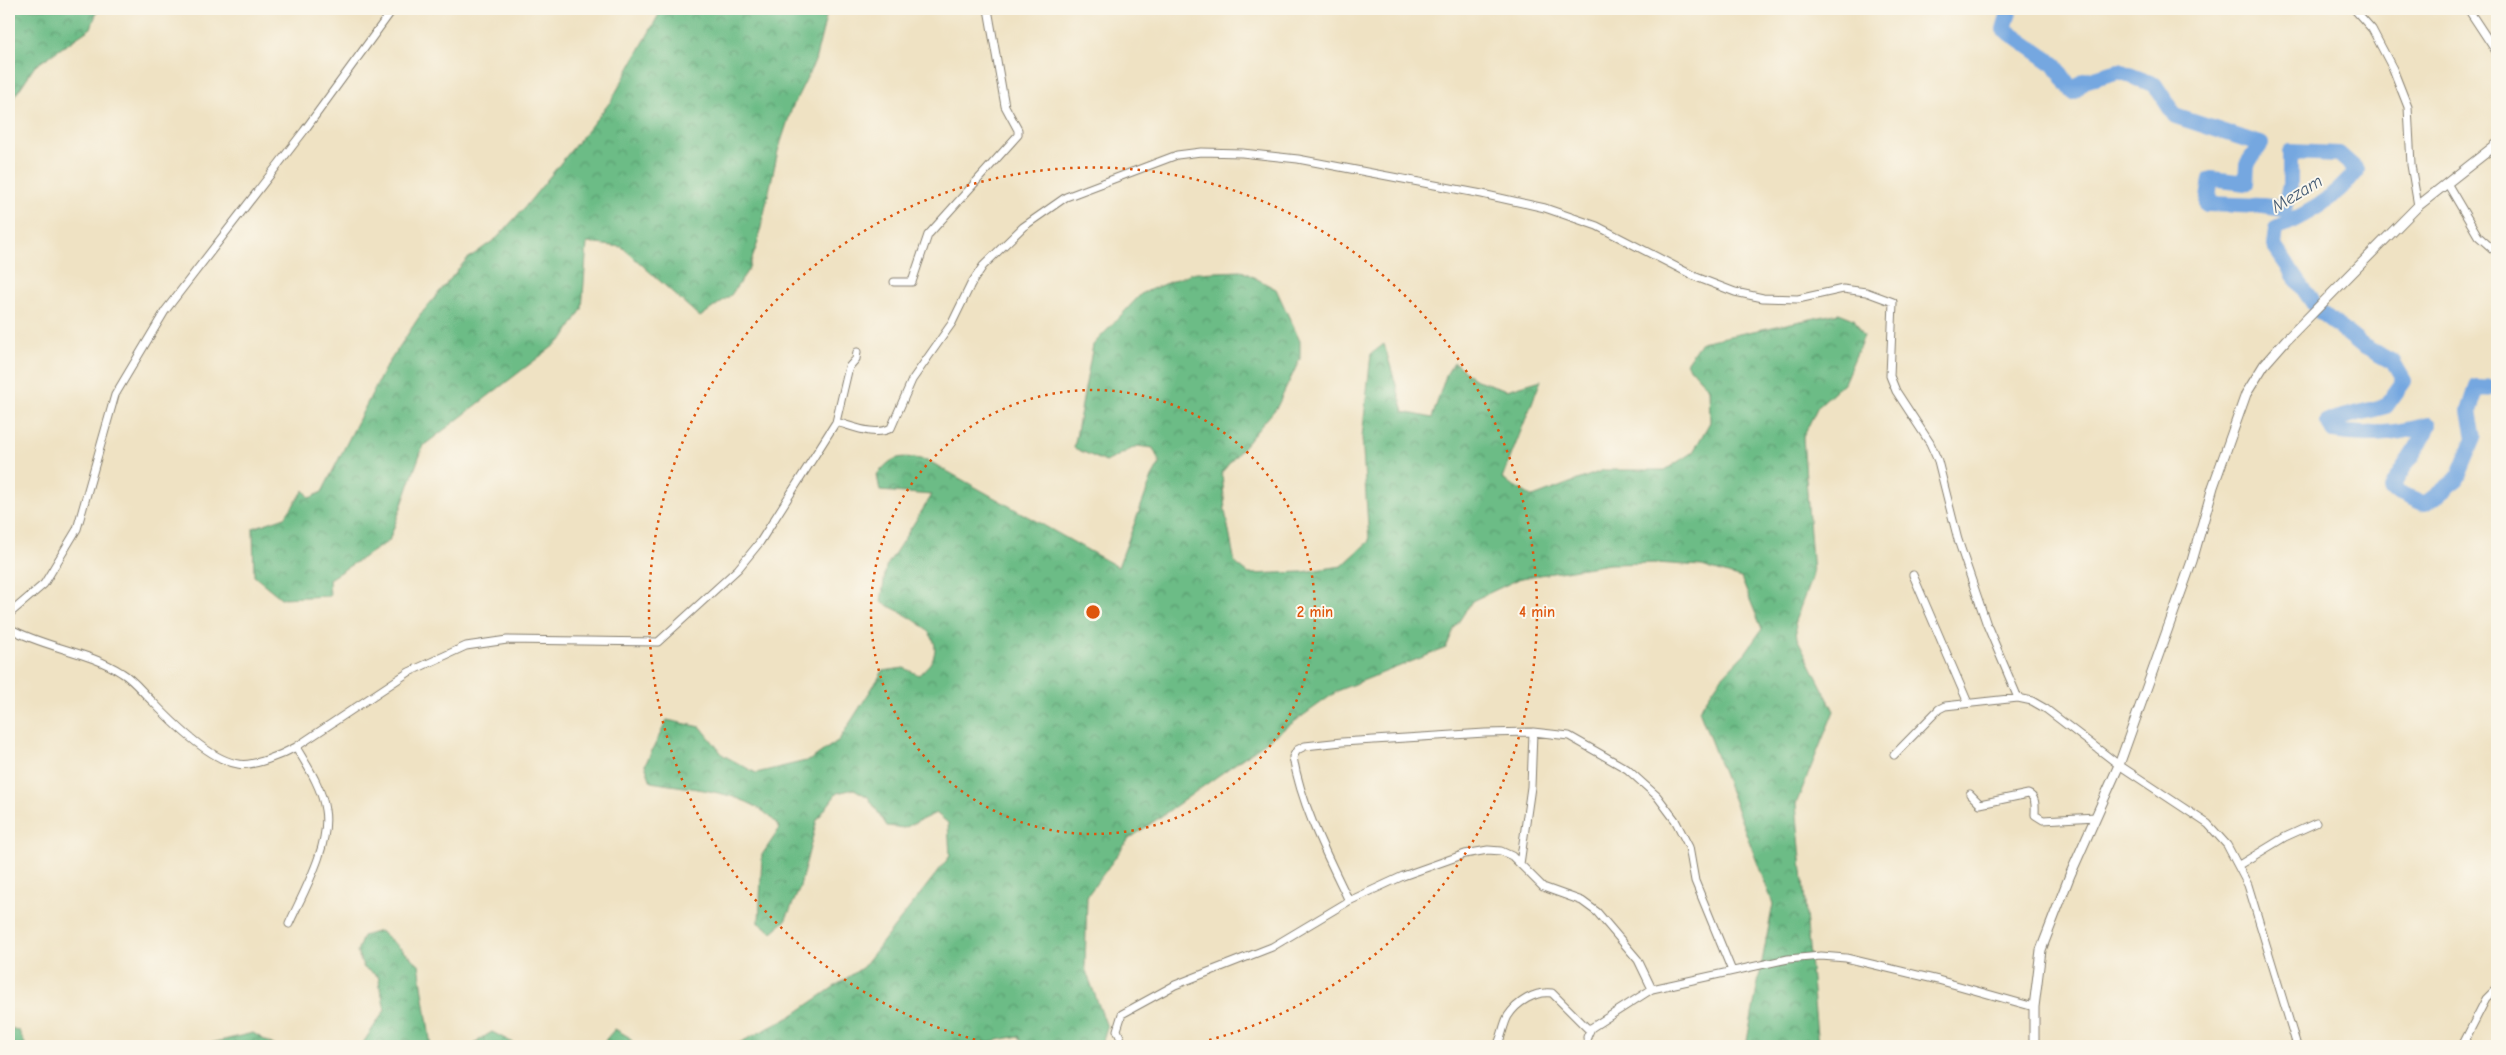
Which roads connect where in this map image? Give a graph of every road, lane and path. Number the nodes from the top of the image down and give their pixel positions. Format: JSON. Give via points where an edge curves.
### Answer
{"nodes":[{"id":1,"x":393,"y":9,"type":"edge"},
{"id":2,"x":988,"y":9,"type":"edge"},
{"id":3,"x":2354,"y":9,"type":"edge"},
{"id":4,"x":2468,"y":9,"type":"edge"},
{"id":5,"x":2497,"y":54,"type":"edge"},
{"id":6,"x":2497,"y":144,"type":"edge"},
{"id":7,"x":2447,"y":183,"type":"junction"},
{"id":8,"x":2418,"y":206,"type":"junction"},
{"id":9,"x":2497,"y":253,"type":"edge"},
{"id":10,"x":894,"y":282,"type":"dead end"},
{"id":11,"x":857,"y":352,"type":"dead end"},
{"id":12,"x":836,"y":422,"type":"junction"},
{"id":13,"x":1912,"y":575,"type":"dead end"},
{"id":14,"x":9,"y":614,"type":"edge"},
{"id":15,"x":9,"y":628,"type":"edge"},
{"id":16,"x":2018,"y":698,"type":"junction"},
{"id":17,"x":1968,"y":703,"type":"junction"},
{"id":18,"x":1533,"y":732,"type":"junction"},
{"id":19,"x":296,"y":747,"type":"junction"},
{"id":20,"x":1894,"y":755,"type":"dead end"},
{"id":21,"x":2119,"y":765,"type":"junction"},
{"id":22,"x":1970,"y":794,"type":"dead end"},
{"id":23,"x":2096,"y":817,"type":"junction"},
{"id":24,"x":2316,"y":823,"type":"dead end"},
{"id":25,"x":1520,"y":864,"type":"junction"},
{"id":26,"x":2239,"y":865,"type":"junction"},
{"id":27,"x":1349,"y":901,"type":"junction"},
{"id":28,"x":289,"y":924,"type":"dead end"},
{"id":29,"x":1732,"y":971,"type":"junction"},
{"id":30,"x":2497,"y":988,"type":"edge"},
{"id":31,"x":1652,"y":989,"type":"junction"},
{"id":32,"x":2034,"y":1007,"type":"junction"},
{"id":33,"x":1592,"y":1028,"type":"junction"},
{"id":34,"x":1124,"y":1046,"type":"edge"},
{"id":35,"x":1497,"y":1046,"type":"edge"},
{"id":36,"x":1588,"y":1046,"type":"edge"},
{"id":37,"x":2034,"y":1046,"type":"edge"},
{"id":38,"x":2297,"y":1046,"type":"edge"},
{"id":39,"x":2462,"y":1046,"type":"edge"}],
"edges":[{"from":1,"to":14,"type":"street","via":[[165,311],[115,395],[77,529],[44,584]]},
{"from":2,"to":10,"type":"street","via":[[1005,106],[1018,135],[928,235],[912,282]]},
{"from":3,"to":8,"type":"street","via":[[2372,28],[2408,107],[2411,165]]},
{"from":4,"to":5,"type":"street"},
{"from":6,"to":7,"type":"street"},
{"from":7,"to":8,"type":"street"},
{"from":7,"to":9,"type":"street","via":[[2478,236]]},
{"from":8,"to":21,"type":"street","via":[[2264,365],[2246,394],[2213,487],[2192,562]]},
{"from":11,"to":12,"type":"street","via":[[849,367]]},
{"from":12,"to":16,"type":"street","via":[[874,431],[891,428],[912,380],[952,323],[971,284],[983,266],[1023,227],[1066,196],[1177,155],[1242,153],[1298,159],[1546,208],[1596,226],[1687,273],[1734,292],[1763,298],[1798,299],[1843,289],[1866,292],[1893,302],[1890,376],[1938,461],[1964,557]]},
{"from":12,"to":19,"type":"street","via":[[760,542],[738,568],[658,642],[507,640],[466,646],[409,672]]},
{"from":13,"to":17,"type":"street"},
{"from":15,"to":19,"type":"street","via":[[123,673],[189,734],[227,761],[248,764],[281,755]]},
{"from":16,"to":17,"type":"street"},
{"from":16,"to":21,"type":"street","via":[[2046,709]]},
{"from":17,"to":20,"type":"street","via":[[1939,709]]},
{"from":18,"to":25,"type":"street","via":[[1531,788]]},
{"from":18,"to":27,"type":"street","via":[[1485,732],[1342,742],[1305,746],[1298,750],[1293,757],[1295,769],[1310,818]]},
{"from":18,"to":29,"type":"street","via":[[1569,736],[1627,769],[1657,796],[1689,847],[1695,882]]},
{"from":19,"to":28,"type":"street","via":[[322,798],[326,830],[312,873]]},
{"from":21,"to":23,"type":"street"},
{"from":21,"to":26,"type":"street","via":[[2208,824]]},
{"from":22,"to":23,"type":"street","via":[[1980,804],[2028,794],[2035,799],[2036,815],[2043,820]]},
{"from":23,"to":32,"type":"street","via":[[2040,950]]},
{"from":24,"to":26,"type":"street","via":[[2285,837]]},
{"from":25,"to":27,"type":"street","via":[[1501,851],[1465,854],[1403,876]]},
{"from":25,"to":31,"type":"street","via":[[1543,887],[1582,901],[1597,912],[1638,960]]},
{"from":26,"to":38,"type":"street"},
{"from":27,"to":34,"type":"street","via":[[1272,947],[1175,985],[1122,1014],[1117,1030]]},
{"from":29,"to":31,"type":"street"},
{"from":29,"to":32,"type":"street","via":[[1788,959],[1846,958]]},
{"from":30,"to":39,"type":"street","via":[[2486,999]]},
{"from":31,"to":33,"type":"street"},
{"from":32,"to":37,"type":"street"},
{"from":33,"to":35,"type":"street","via":[[1587,1028],[1552,992],[1542,993],[1518,1003],[1507,1017]]},
{"from":33,"to":36,"type":"street","via":[[1587,1037]]}]}
